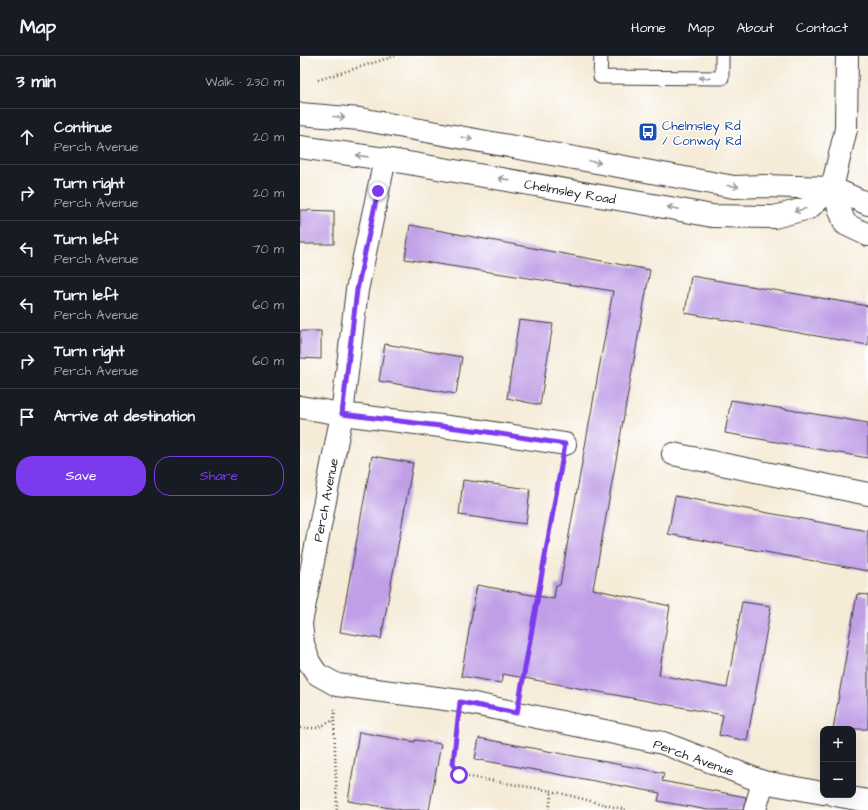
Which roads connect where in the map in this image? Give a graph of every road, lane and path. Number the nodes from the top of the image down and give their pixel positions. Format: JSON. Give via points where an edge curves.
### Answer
{"nodes":[{"id":1,"x":395,"y":56,"type":"edge"},
{"id":2,"x":601,"y":56,"type":"edge"},
{"id":3,"x":722,"y":56,"type":"edge"},
{"id":4,"x":847,"y":56,"type":"edge"},
{"id":5,"x":318,"y":80,"type":"dead end"},
{"id":6,"x":300,"y":114,"type":"edge"},
{"id":7,"x":300,"y":147,"type":"edge"},
{"id":8,"x":385,"y":159,"type":"junction"},
{"id":9,"x":832,"y":188,"type":"junction"},
{"id":10,"x":868,"y":204,"type":"edge"},
{"id":11,"x":868,"y":235,"type":"edge"},
{"id":12,"x":300,"y":407,"type":"edge"},
{"id":13,"x":342,"y":414,"type":"junction"},
{"id":14,"x":565,"y":444,"type":"joint"},
{"id":15,"x":673,"y":454,"type":"dead end"},
{"id":16,"x":868,"y":494,"type":"edge"},
{"id":17,"x":337,"y":685,"type":"junction"},
{"id":18,"x":460,"y":702,"type":"junction"},
{"id":19,"x":517,"y":713,"type":"junction"},
{"id":20,"x":334,"y":720,"type":"junction"},
{"id":21,"x":300,"y":728,"type":"edge"},
{"id":22,"x":763,"y":782,"type":"junction"},
{"id":23,"x":552,"y":791,"type":"junction"},
{"id":24,"x":820,"y":792,"type":"edge"},
{"id":25,"x":852,"y":798,"type":"edge"},
{"id":26,"x":868,"y":801,"type":"edge"},
{"id":27,"x":337,"y":810,"type":"edge"},
{"id":28,"x":548,"y":810,"type":"edge"},
{"id":29,"x":626,"y":810,"type":"edge"},
{"id":30,"x":755,"y":810,"type":"edge"}],
"edges":[{"from":1,"to":5,"type":"path"},
{"from":3,"to":2,"type":"lane","one_way":true,"via":[[722,78],[600,77]]},
{"from":4,"to":9,"type":"street","via":[[846,128]]},
{"from":6,"to":9,"type":"street","one_way":true,"via":[[360,119],[734,187]]},
{"from":8,"to":7,"type":"street","name":"Chelmsley Road","one_way":true},
{"from":9,"to":8,"type":"street","name":"Chelmsley Road","one_way":true,"via":[[809,208],[774,217],[712,216]]},
{"from":8,"to":13,"type":"street","name":"Perch Avenue","via":[[357,290]]},
{"from":9,"to":10,"type":"street"},
{"from":9,"to":11,"type":"street","via":[[845,224]]},
{"from":12,"to":13,"type":"street"},
{"from":13,"to":14,"type":"street"},
{"from":13,"to":17,"type":"street","name":"Perch Avenue","via":[[301,622],[303,643],[309,662],[317,674]]},
{"from":14,"to":19,"type":"path"},
{"from":15,"to":16,"type":"street"},
{"from":17,"to":18,"type":"street","name":"Perch Avenue"},
{"from":17,"to":20,"type":"path"},
{"from":18,"to":19,"type":"street","name":"Perch Avenue"},
{"from":18,"to":23,"type":"path","via":[[453,763],[459,775]]},
{"from":19,"to":22,"type":"street","name":"Perch Avenue","via":[[663,743]]},
{"from":20,"to":21,"type":"path","via":[[318,728]]},
{"from":20,"to":27,"type":"path"},
{"from":22,"to":24,"type":"street","name":"Perch Avenue"},
{"from":22,"to":30,"type":"street"},
{"from":23,"to":28,"type":"path"},
{"from":23,"to":29,"type":"path"},
{"from":25,"to":26,"type":"street"}]}
